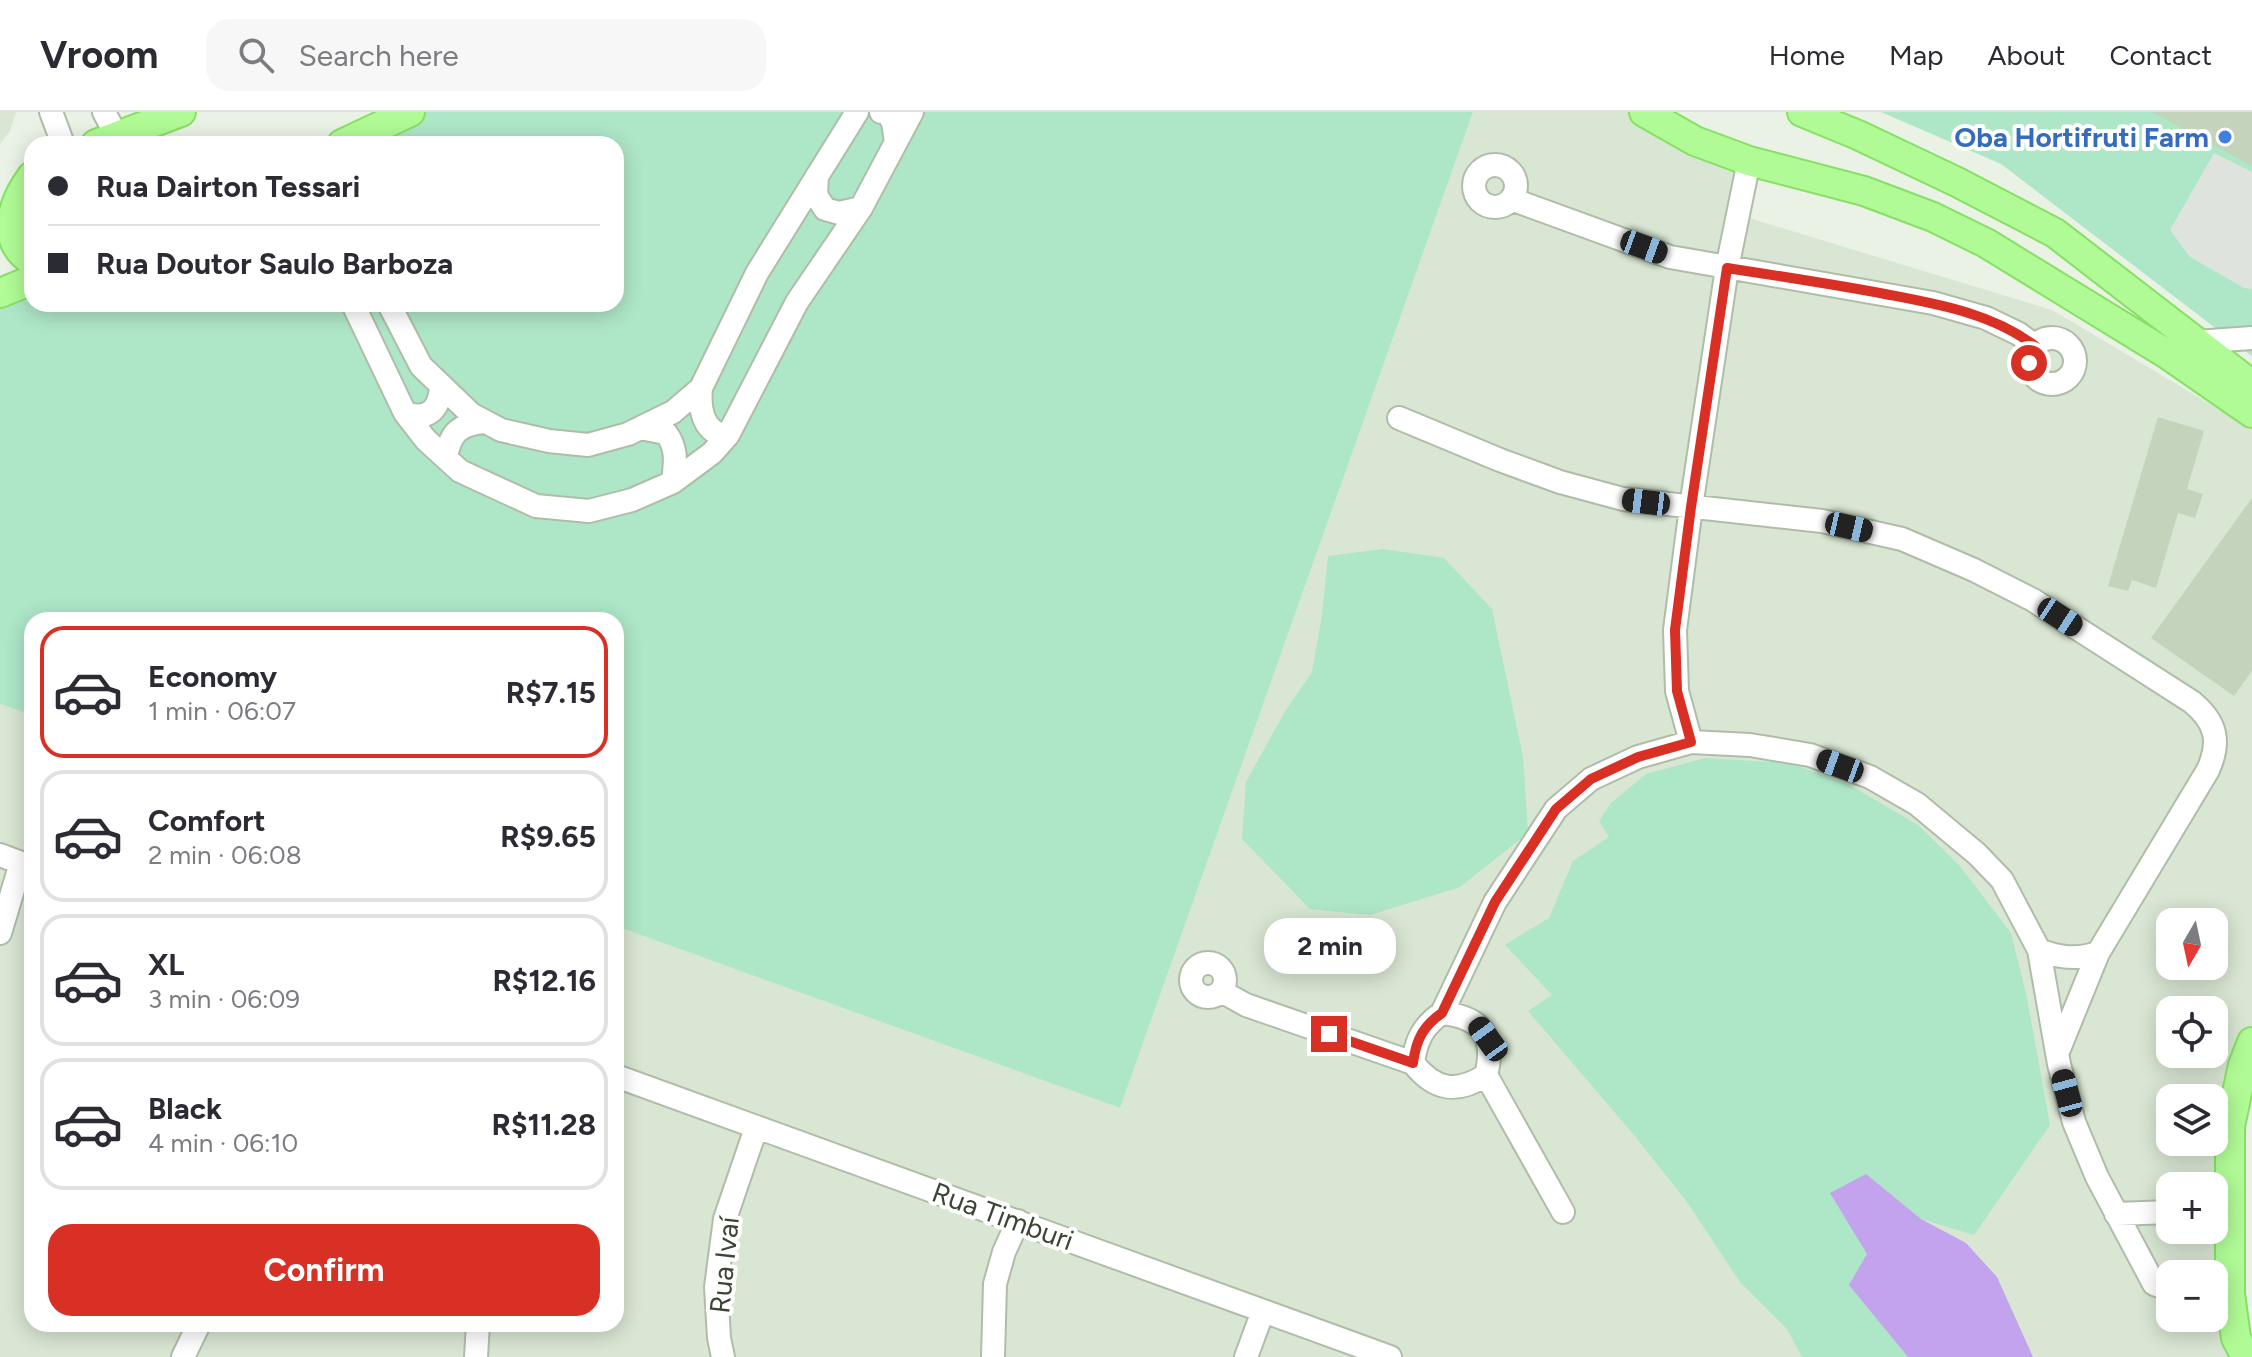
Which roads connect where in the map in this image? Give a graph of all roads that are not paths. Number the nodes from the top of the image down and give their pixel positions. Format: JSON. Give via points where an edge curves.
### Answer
{"nodes":[{"id":1,"x":51,"y":112,"type":"edge"},
{"id":2,"x":179,"y":112,"type":"edge"},
{"id":3,"x":858,"y":112,"type":"edge"},
{"id":4,"x":881,"y":112,"type":"edge"},
{"id":5,"x":912,"y":112,"type":"edge"},
{"id":6,"x":1644,"y":112,"type":"edge"},
{"id":7,"x":1802,"y":112,"type":"edge"},
{"id":8,"x":395,"y":126,"type":"edge"},
{"id":9,"x":105,"y":130,"type":"edge"},
{"id":10,"x":60,"y":136,"type":"edge"},
{"id":11,"x":366,"y":136,"type":"edge"},
{"id":12,"x":896,"y":142,"type":"junction"},
{"id":13,"x":1749,"y":161,"type":"junction"},
{"id":14,"x":817,"y":176,"type":"junction"},
{"id":15,"x":24,"y":177,"type":"edge"},
{"id":16,"x":24,"y":186,"type":"edge"},
{"id":17,"x":0,"y":187,"type":"edge"},
{"id":18,"x":1511,"y":199,"type":"dead end"},
{"id":19,"x":861,"y":208,"type":"junction"},
{"id":20,"x":1933,"y":217,"type":"junction"},
{"id":21,"x":2055,"y":233,"type":"junction"},
{"id":22,"x":24,"y":256,"type":"edge"},
{"id":23,"x":1727,"y":268,"type":"junction"},
{"id":24,"x":24,"y":283,"type":"edge"},
{"id":25,"x":0,"y":293,"type":"edge"},
{"id":26,"x":357,"y":312,"type":"edge"},
{"id":27,"x":393,"y":312,"type":"edge"},
{"id":28,"x":2252,"y":338,"type":"edge"},
{"id":29,"x":2196,"y":342,"type":"junction"},
{"id":30,"x":2035,"y":346,"type":"dead end"},
{"id":31,"x":441,"y":385,"type":"junction"},
{"id":32,"x":2252,"y":385,"type":"edge"},
{"id":33,"x":701,"y":388,"type":"junction"},
{"id":34,"x":405,"y":413,"type":"junction"},
{"id":35,"x":2252,"y":413,"type":"edge"},
{"id":36,"x":1399,"y":418,"type":"dead end"},
{"id":37,"x":485,"y":422,"type":"junction"},
{"id":38,"x":640,"y":428,"type":"junction"},
{"id":39,"x":728,"y":435,"type":"junction"},
{"id":40,"x":446,"y":458,"type":"junction"},
{"id":41,"x":673,"y":482,"type":"junction"},
{"id":42,"x":1691,"y":507,"type":"junction"},
{"id":43,"x":1691,"y":742,"type":"junction"},
{"id":44,"x":18,"y":861,"type":"edge"},
{"id":45,"x":0,"y":933,"type":"edge"},
{"id":46,"x":2039,"y":950,"type":"junction"},
{"id":47,"x":2098,"y":953,"type":"junction"},
{"id":48,"x":1221,"y":991,"type":"dead end"},
{"id":49,"x":1442,"y":1013,"type":"junction"},
{"id":50,"x":2252,"y":1042,"type":"edge"},
{"id":51,"x":2058,"y":1050,"type":"junction"},
{"id":52,"x":1413,"y":1063,"type":"junction"},
{"id":53,"x":1486,"y":1075,"type":"junction"},
{"id":54,"x":624,"y":1079,"type":"edge"},
{"id":55,"x":756,"y":1128,"type":"junction"},
{"id":56,"x":2226,"y":1172,"type":"edge"},
{"id":57,"x":1563,"y":1212,"type":"dead end"},
{"id":58,"x":2156,"y":1213,"type":"edge"},
{"id":59,"x":2116,"y":1214,"type":"junction"},
{"id":60,"x":1018,"y":1221,"type":"junction"},
{"id":61,"x":2156,"y":1285,"type":"edge"},
{"id":62,"x":1263,"y":1311,"type":"junction"},
{"id":63,"x":2228,"y":1313,"type":"edge"},
{"id":64,"x":195,"y":1332,"type":"edge"},
{"id":65,"x":478,"y":1332,"type":"edge"},
{"id":66,"x":183,"y":1357,"type":"edge"},
{"id":67,"x":476,"y":1357,"type":"edge"},
{"id":68,"x":723,"y":1357,"type":"edge"},
{"id":69,"x":993,"y":1357,"type":"edge"},
{"id":70,"x":1246,"y":1357,"type":"edge"},
{"id":71,"x":1390,"y":1357,"type":"edge"},
{"id":72,"x":2246,"y":1357,"type":"edge"}],
"edges":[{"from":1,"to":10,"type":"street"},
{"from":2,"to":9,"type":"main road"},
{"from":3,"to":14,"type":"street"},
{"from":4,"to":12,"type":"street","via":[[893,122]]},
{"from":5,"to":12,"type":"street"},
{"from":6,"to":13,"type":"main road","via":[[1695,141]]},
{"from":7,"to":21,"type":"main road"},
{"from":8,"to":11,"type":"main road"},
{"from":12,"to":19,"type":"street"},
{"from":13,"to":20,"type":"main road","via":[[1864,191]]},
{"from":13,"to":23,"type":"street"},
{"from":14,"to":19,"type":"street","via":[[816,195],[825,209],[839,213]]},
{"from":14,"to":33,"type":"street","via":[[757,273]]},
{"from":15,"to":17,"type":"main road"},
{"from":16,"to":22,"type":"main road","via":[[6,222],[10,246]]},
{"from":18,"to":23,"type":"street","via":[[1670,257]]},
{"from":19,"to":39,"type":"street","via":[[797,302]]},
{"from":20,"to":21,"type":"main road","via":[[2028,246]]},
{"from":20,"to":35,"type":"main road","via":[[2085,302]]},
{"from":21,"to":29,"type":"main road"},
{"from":23,"to":30,"type":"street","via":[[1933,303],[1986,318]]},
{"from":23,"to":42,"type":"street"},
{"from":24,"to":25,"type":"main road"},
{"from":26,"to":34,"type":"street"},
{"from":27,"to":31,"type":"street","via":[[421,366]]},
{"from":28,"to":29,"type":"street"},
{"from":29,"to":32,"type":"main road"},
{"from":31,"to":34,"type":"street","via":[[430,413]]},
{"from":31,"to":37,"type":"street"},
{"from":33,"to":38,"type":"street","via":[[673,412]]},
{"from":33,"to":39,"type":"street","via":[[703,417],[712,432]]},
{"from":34,"to":40,"type":"street"},
{"from":36,"to":42,"type":"street","via":[[1560,482],[1623,499]]},
{"from":37,"to":38,"type":"street","via":[[549,441],[588,445]]},
{"from":37,"to":40,"type":"street","via":[[461,427]]},
{"from":38,"to":41,"type":"street","via":[[666,433],[674,443]]},
{"from":39,"to":41,"type":"street"},
{"from":40,"to":41,"type":"street","via":[[460,471],[536,506],[589,511]]},
{"from":42,"to":43,"type":"street","via":[[1675,630],[1677,691]]},
{"from":42,"to":47,"type":"street","via":[[1822,521],[1902,539],[2033,600],[2205,713],[2213,728],[2215,756]]},
{"from":43,"to":46,"type":"street","via":[[1810,755],[1870,777],[1917,804],[2002,880]]},
{"from":43,"to":49,"type":"street","via":[[1638,757],[1591,779],[1556,809],[1495,902]]},
{"from":44,"to":45,"type":"street"},
{"from":46,"to":47,"type":"street","via":[[2068,958]]},
{"from":46,"to":51,"type":"street"},
{"from":47,"to":51,"type":"street"},
{"from":48,"to":52,"type":"street","via":[[1246,1005]]},
{"from":49,"to":52,"type":"street","via":[[1420,1034]]},
{"from":49,"to":53,"type":"street","via":[[1477,1024],[1488,1039]]},
{"from":50,"to":56,"type":"main road","via":[[2230,1126]]},
{"from":51,"to":59,"type":"street","via":[[2074,1122]]},
{"from":52,"to":53,"type":"street","via":[[1424,1077],[1447,1087],[1472,1084]]},
{"from":53,"to":57,"type":"street"},
{"from":54,"to":55,"type":"street","name":"Rua Timburi"},
{"from":55,"to":60,"type":"street","name":"Rua Timburi"},
{"from":55,"to":68,"type":"street","name":"Rua Ivaí","via":[[725,1219],[716,1287]]},
{"from":58,"to":59,"type":"street"},
{"from":59,"to":61,"type":"street"},
{"from":60,"to":62,"type":"street","name":"Rua Timburi"},
{"from":60,"to":69,"type":"street","via":[[995,1284]]},
{"from":62,"to":70,"type":"street"},
{"from":62,"to":71,"type":"street","name":"Rua Timburi"},
{"from":63,"to":72,"type":"main road"},
{"from":64,"to":66,"type":"street"},
{"from":65,"to":67,"type":"street"}]}
